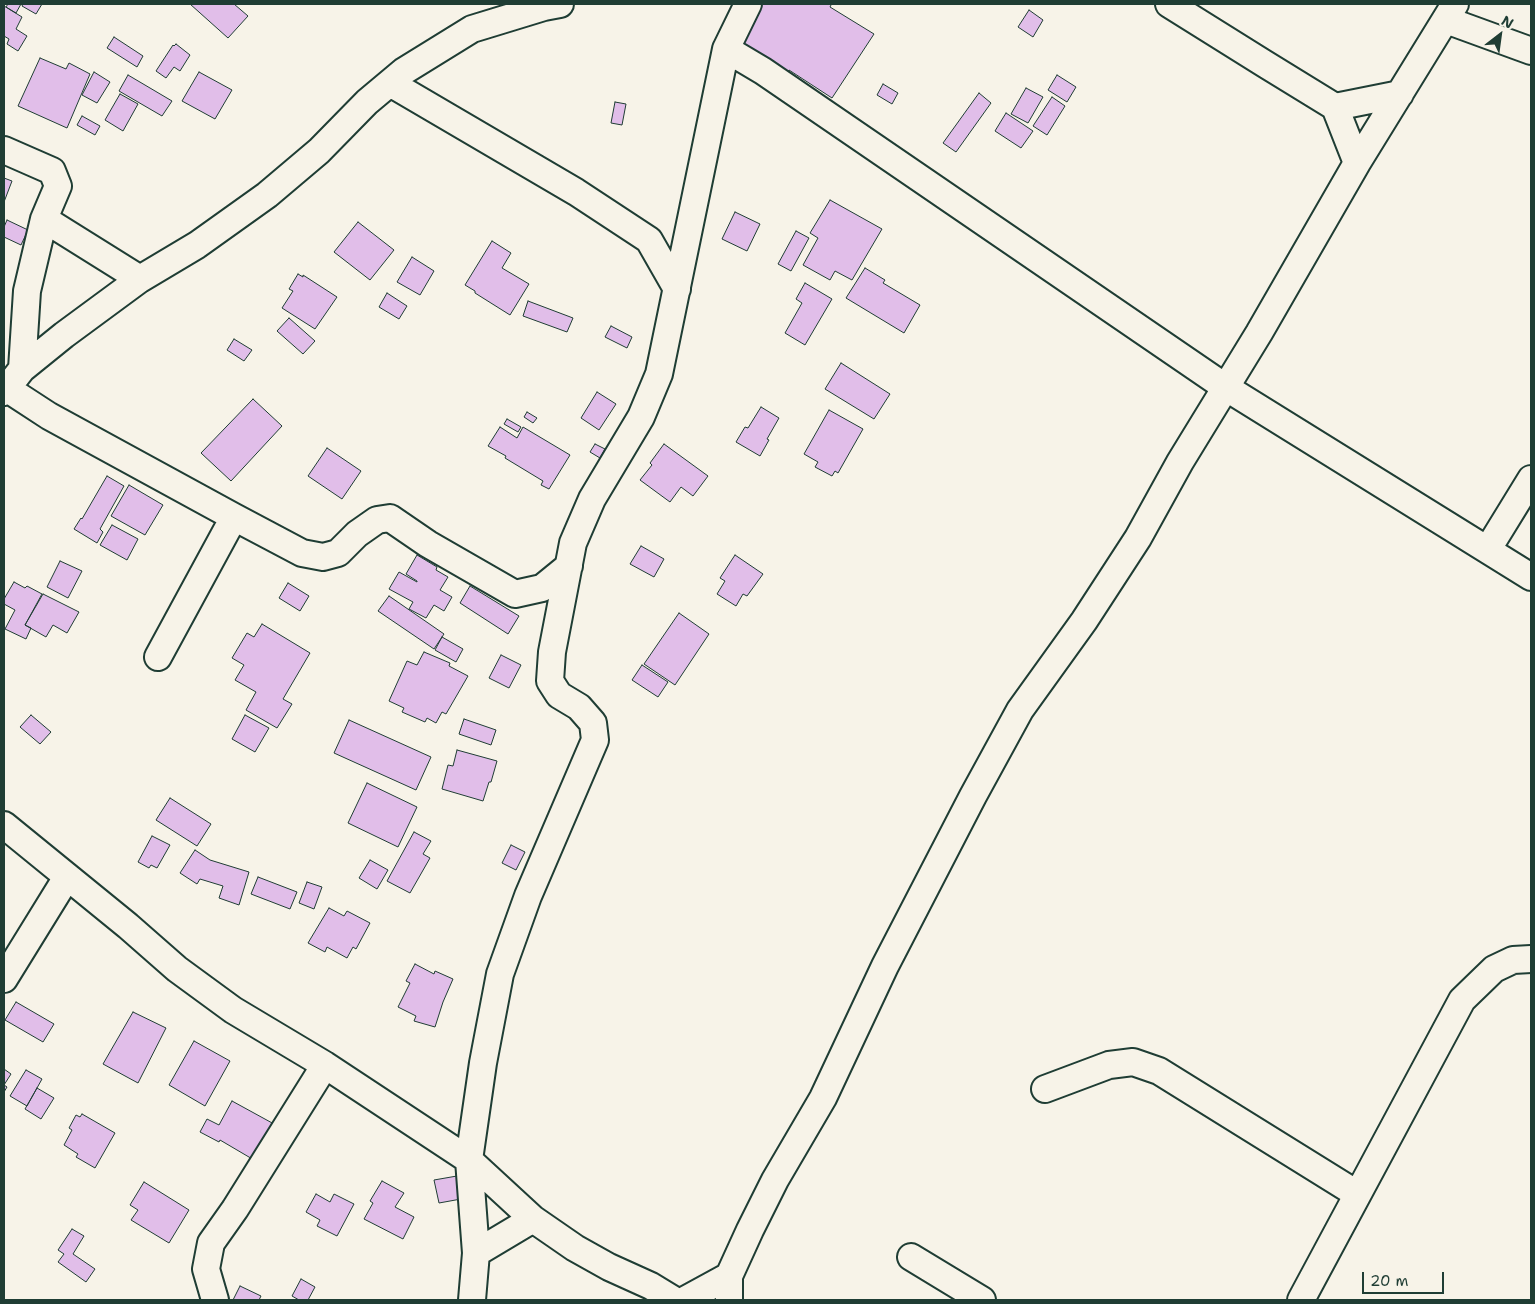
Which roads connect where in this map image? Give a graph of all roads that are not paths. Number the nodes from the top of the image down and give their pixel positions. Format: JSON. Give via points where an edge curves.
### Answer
{"nodes":[{"id":1,"x":560,"y":4,"type":"edge"},
{"id":2,"x":748,"y":4,"type":"edge"},
{"id":3,"x":1169,"y":4,"type":"edge"},
{"id":4,"x":1450,"y":12,"type":"edge"},
{"id":5,"x":726,"y":49,"type":"junction"},
{"id":6,"x":1531,"y":51,"type":"edge"},
{"id":7,"x":390,"y":83,"type":"junction"},
{"id":8,"x":1400,"y":94,"type":"junction"},
{"id":9,"x":1335,"y":106,"type":"junction"},
{"id":10,"x":4,"y":150,"type":"edge"},
{"id":11,"x":1357,"y":163,"type":"junction"},
{"id":12,"x":44,"y":219,"type":"junction"},
{"id":13,"x":140,"y":279,"type":"junction"},
{"id":14,"x":677,"y":289,"type":"junction"},
{"id":15,"x":11,"y":383,"type":"edge"},
{"id":16,"x":1225,"y":387,"type":"junction"},
{"id":17,"x":1531,"y":479,"type":"edge"},
{"id":18,"x":234,"y":517,"type":"junction"},
{"id":19,"x":1488,"y":549,"type":"junction"},
{"id":20,"x":569,"y":566,"type":"junction"},
{"id":21,"x":1531,"y":577,"type":"edge"},
{"id":22,"x":515,"y":594,"type":"junction"},
{"id":23,"x":558,"y":619,"type":"junction"},
{"id":24,"x":158,"y":657,"type":"dead end"},
{"id":25,"x":4,"y":825,"type":"edge"},
{"id":26,"x":67,"y":877,"type":"junction"},
{"id":27,"x":1531,"y":959,"type":"edge"},
{"id":28,"x":4,"y":979,"type":"edge"},
{"id":29,"x":325,"y":1065,"type":"junction"},
{"id":30,"x":1046,"y":1089,"type":"dead end"},
{"id":31,"x":469,"y":1160,"type":"junction"},
{"id":32,"x":1357,"y":1194,"type":"junction"},
{"id":33,"x":533,"y":1219,"type":"junction"},
{"id":34,"x":476,"y":1253,"type":"junction"},
{"id":35,"x":911,"y":1257,"type":"dead end"},
{"id":36,"x":729,"y":1288,"type":"edge"},
{"id":37,"x":215,"y":1300,"type":"edge"},
{"id":38,"x":472,"y":1300,"type":"edge"},
{"id":39,"x":674,"y":1300,"type":"edge"},
{"id":40,"x":685,"y":1300,"type":"edge"},
{"id":41,"x":982,"y":1300,"type":"edge"},
{"id":42,"x":1301,"y":1300,"type":"edge"}],
"edges":[{"from":1,"to":7,"type":"street","via":[[472,29],[411,66]]},
{"from":2,"to":5,"type":"street"},
{"from":3,"to":9,"type":"street"},
{"from":4,"to":6,"type":"street"},
{"from":4,"to":8,"type":"street"},
{"from":5,"to":14,"type":"street"},
{"from":5,"to":16,"type":"street","via":[[763,71]]},
{"from":7,"to":13,"type":"street","via":[[267,195],[197,245]]},
{"from":7,"to":14,"type":"street","via":[[576,192],[649,240]]},
{"from":8,"to":9,"type":"street"},
{"from":8,"to":11,"type":"street"},
{"from":9,"to":11,"type":"street"},
{"from":10,"to":12,"type":"street","via":[[52,171],[58,186]]},
{"from":11,"to":16,"type":"street"},
{"from":12,"to":13,"type":"street"},
{"from":12,"to":15,"type":"street","via":[[27,290]]},
{"from":13,"to":15,"type":"street","via":[[64,335]]},
{"from":14,"to":20,"type":"street","via":[[660,374],[641,417],[592,499],[573,543]]},
{"from":15,"to":18,"type":"street","via":[[49,416]]},
{"from":16,"to":19,"type":"street"},
{"from":16,"to":36,"type":"street","via":[[1138,538],[1020,710],[890,958],[823,1098],[775,1180]]},
{"from":17,"to":19,"type":"street"},
{"from":18,"to":22,"type":"street","via":[[302,553],[324,557],[338,553],[377,520],[390,518]]},
{"from":18,"to":24,"type":"street"},
{"from":19,"to":21,"type":"street"},
{"from":20,"to":22,"type":"street","via":[[542,588]]},
{"from":20,"to":23,"type":"street"},
{"from":22,"to":23,"type":"street"},
{"from":23,"to":31,"type":"street","via":[[550,681],[558,695],[579,707],[593,723],[595,740],[528,896],[500,974]]},
{"from":25,"to":26,"type":"street"},
{"from":26,"to":28,"type":"street"},
{"from":26,"to":29,"type":"street","via":[[177,969],[233,1010]]},
{"from":27,"to":32,"type":"street","via":[[1513,960],[1494,969],[1462,1000]]},
{"from":29,"to":31,"type":"street"},
{"from":29,"to":37,"type":"street","via":[[235,1209],[210,1243],[206,1270]]},
{"from":30,"to":32,"type":"street","via":[[1109,1065],[1133,1062],[1159,1071]]},
{"from":31,"to":33,"type":"street"},
{"from":31,"to":34,"type":"street"},
{"from":32,"to":42,"type":"street"},
{"from":33,"to":34,"type":"street"},
{"from":33,"to":39,"type":"street","via":[[576,1248]]},
{"from":34,"to":38,"type":"street"},
{"from":35,"to":41,"type":"street"},
{"from":36,"to":40,"type":"street"}]}
